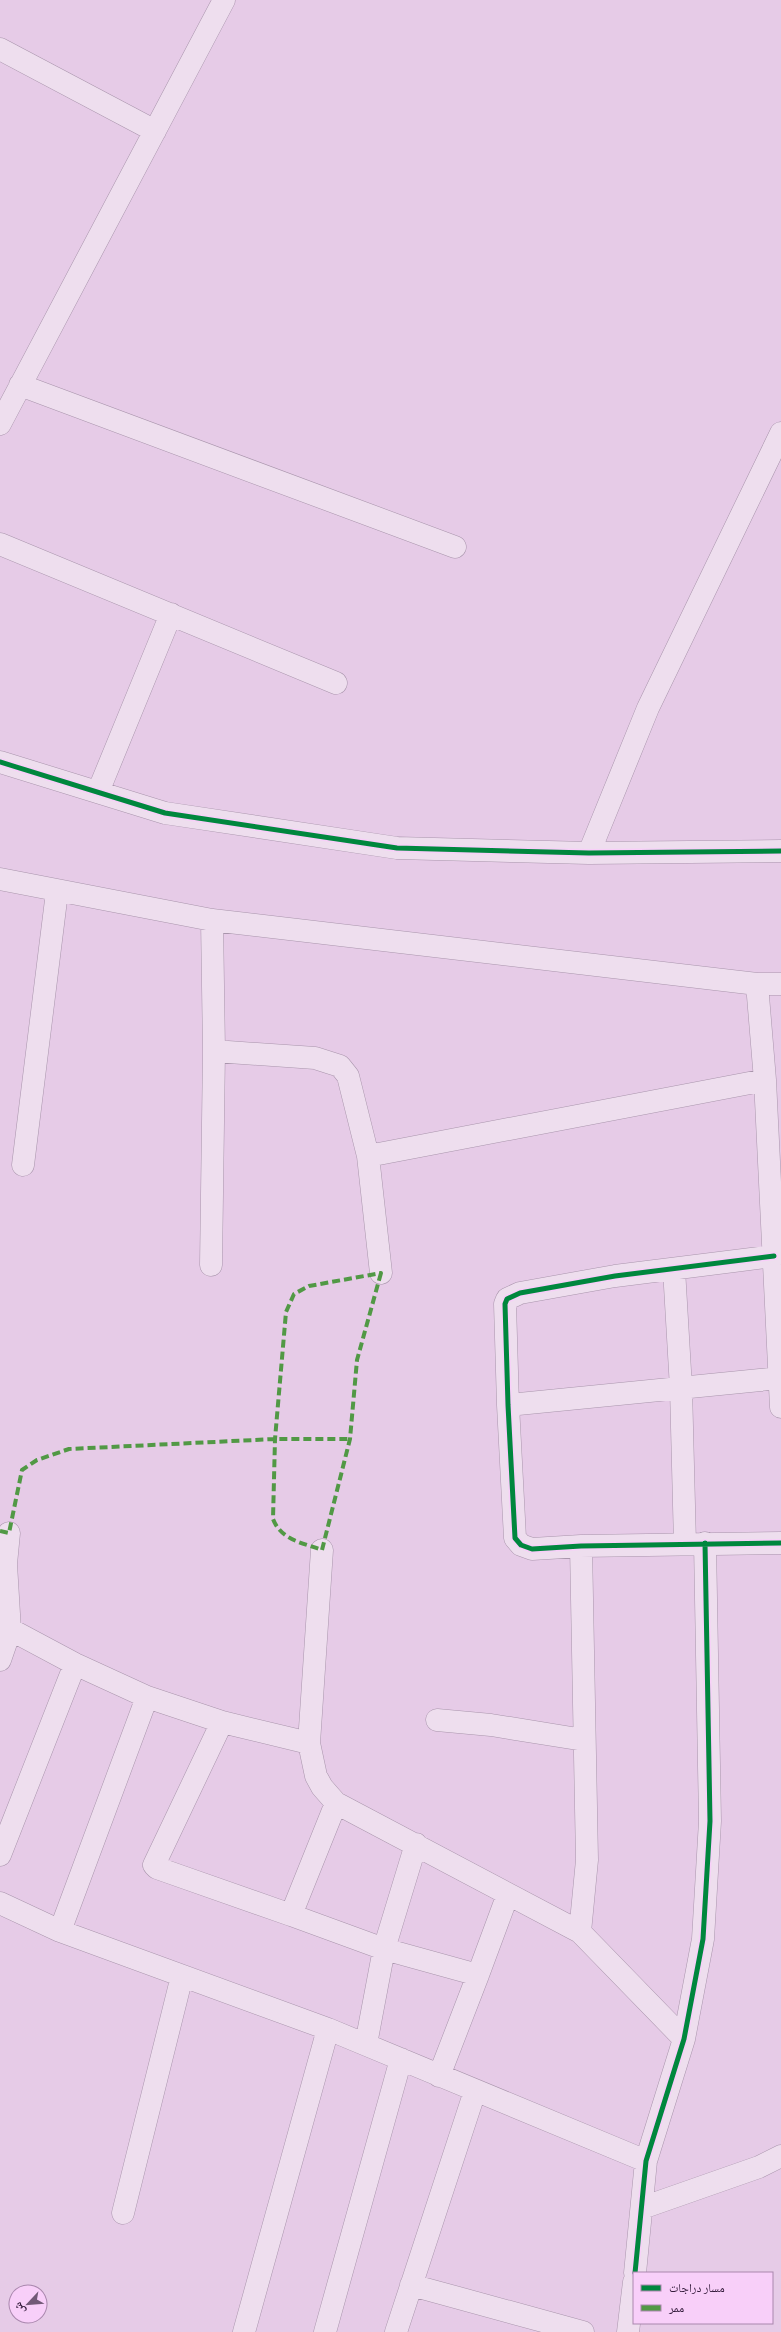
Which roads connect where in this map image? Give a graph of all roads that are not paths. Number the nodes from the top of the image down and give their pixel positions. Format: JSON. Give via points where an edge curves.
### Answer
{"nodes":[{"id":1,"x":224,"y":0,"type":"edge"},
{"id":2,"x":0,"y":48,"type":"edge"},
{"id":3,"x":155,"y":131,"type":"junction"},
{"id":4,"x":20,"y":385,"type":"junction"},
{"id":5,"x":0,"y":424,"type":"edge"},
{"id":6,"x":781,"y":433,"type":"edge"},
{"id":7,"x":0,"y":544,"type":"edge"},
{"id":8,"x":455,"y":547,"type":"dead end"},
{"id":9,"x":172,"y":614,"type":"junction"},
{"id":10,"x":336,"y":683,"type":"dead end"},
{"id":11,"x":0,"y":762,"type":"edge"},
{"id":12,"x":98,"y":792,"type":"junction"},
{"id":13,"x":781,"y":851,"type":"edge"},
{"id":14,"x":589,"y":852,"type":"junction"},
{"id":15,"x":0,"y":879,"type":"edge"},
{"id":16,"x":57,"y":892,"type":"junction"},
{"id":17,"x":212,"y":920,"type":"junction"},
{"id":18,"x":757,"y":984,"type":"junction"},
{"id":19,"x":781,"y":984,"type":"edge"},
{"id":20,"x":214,"y":1050,"type":"junction"},
{"id":21,"x":765,"y":1080,"type":"junction"},
{"id":22,"x":368,"y":1156,"type":"junction"},
{"id":23,"x":23,"y":1165,"type":"dead end"},
{"id":24,"x":774,"y":1256,"type":"junction"},
{"id":25,"x":211,"y":1265,"type":"dead end"},
{"id":26,"x":674,"y":1269,"type":"junction"},
{"id":27,"x":381,"y":1273,"type":"dead end"},
{"id":28,"x":780,"y":1378,"type":"junction"},
{"id":29,"x":681,"y":1388,"type":"junction"},
{"id":30,"x":508,"y":1405,"type":"junction"},
{"id":31,"x":781,"y":1406,"type":"edge"},
{"id":32,"x":8,"y":1533,"type":"dead end"},
{"id":33,"x":781,"y":1542,"type":"edge"},
{"id":34,"x":695,"y":1543,"type":"junction"},
{"id":35,"x":581,"y":1546,"type":"junction"},
{"id":36,"x":322,"y":1550,"type":"dead end"},
{"id":37,"x":5,"y":1628,"type":"edge"},
{"id":38,"x":0,"y":1660,"type":"edge"},
{"id":39,"x":75,"y":1664,"type":"junction"},
{"id":40,"x":147,"y":1697,"type":"junction"},
{"id":41,"x":437,"y":1720,"type":"dead end"},
{"id":42,"x":222,"y":1722,"type":"junction"},
{"id":43,"x":584,"y":1740,"type":"junction"},
{"id":44,"x":309,"y":1742,"type":"junction"},
{"id":45,"x":336,"y":1803,"type":"junction"},
{"id":46,"x":416,"y":1844,"type":"junction"},
{"id":47,"x":0,"y":1855,"type":"edge"},
{"id":48,"x":508,"y":1894,"type":"junction"},
{"id":49,"x":0,"y":1904,"type":"edge"},
{"id":50,"x":291,"y":1915,"type":"junction"},
{"id":51,"x":60,"y":1931,"type":"junction"},
{"id":52,"x":580,"y":1932,"type":"junction"},
{"id":53,"x":384,"y":1949,"type":"junction"},
{"id":54,"x":182,"y":1976,"type":"junction"},
{"id":55,"x":478,"y":1976,"type":"junction"},
{"id":56,"x":328,"y":2029,"type":"junction"},
{"id":57,"x":684,"y":2039,"type":"junction"},
{"id":58,"x":366,"y":2044,"type":"junction"},
{"id":59,"x":401,"y":2059,"type":"junction"},
{"id":60,"x":440,"y":2076,"type":"junction"},
{"id":61,"x":474,"y":2091,"type":"junction"},
{"id":62,"x":781,"y":2156,"type":"edge"},
{"id":63,"x":646,"y":2161,"type":"junction"},
{"id":64,"x":642,"y":2208,"type":"junction"},
{"id":65,"x":123,"y":2213,"type":"dead end"},
{"id":66,"x":635,"y":2272,"type":"edge"},
{"id":67,"x":411,"y":2285,"type":"junction"},
{"id":68,"x":633,"y":2290,"type":"edge"},
{"id":69,"x":244,"y":2332,"type":"edge"},
{"id":70,"x":325,"y":2332,"type":"edge"},
{"id":71,"x":396,"y":2332,"type":"edge"},
{"id":72,"x":584,"y":2332,"type":"edge"},
{"id":73,"x":628,"y":2332,"type":"edge"}],
"edges":[{"from":1,"to":3,"type":"street"},
{"from":2,"to":3,"type":"street"},
{"from":3,"to":4,"type":"street"},
{"from":4,"to":5,"type":"street"},
{"from":4,"to":8,"type":"street"},
{"from":6,"to":14,"type":"street","via":[[648,708]]},
{"from":7,"to":9,"type":"street"},
{"from":9,"to":10,"type":"street"},
{"from":9,"to":12,"type":"street"},
{"from":11,"to":12,"type":"street"},
{"from":12,"to":14,"type":"street","via":[[165,813],[397,848]]},
{"from":13,"to":14,"type":"street"},
{"from":15,"to":16,"type":"street"},
{"from":16,"to":17,"type":"street"},
{"from":16,"to":23,"type":"street"},
{"from":17,"to":18,"type":"street"},
{"from":17,"to":20,"type":"street"},
{"from":18,"to":19,"type":"street"},
{"from":18,"to":21,"type":"street"},
{"from":20,"to":22,"type":"street","via":[[315,1058],[340,1066],[348,1076]]},
{"from":20,"to":25,"type":"street"},
{"from":21,"to":22,"type":"street"},
{"from":21,"to":24,"type":"street"},
{"from":22,"to":27,"type":"street"},
{"from":24,"to":26,"type":"street"},
{"from":24,"to":28,"type":"street"},
{"from":26,"to":29,"type":"street"},
{"from":26,"to":30,"type":"street","via":[[520,1293],[507,1299],[505,1304]]},
{"from":28,"to":29,"type":"street"},
{"from":28,"to":31,"type":"street"},
{"from":29,"to":30,"type":"street"},
{"from":29,"to":34,"type":"street"},
{"from":30,"to":35,"type":"street","via":[[515,1538],[521,1545],[532,1549]]},
{"from":32,"to":37,"type":"street"},
{"from":33,"to":34,"type":"street"},
{"from":34,"to":35,"type":"street"},
{"from":34,"to":57,"type":"street","via":[[710,1821],[702,1939]]},
{"from":35,"to":43,"type":"street"},
{"from":36,"to":44,"type":"street"},
{"from":37,"to":38,"type":"street"},
{"from":37,"to":39,"type":"street"},
{"from":39,"to":40,"type":"street"},
{"from":39,"to":47,"type":"street"},
{"from":40,"to":42,"type":"street"},
{"from":40,"to":51,"type":"street"},
{"from":41,"to":43,"type":"street","via":[[491,1725]]},
{"from":42,"to":44,"type":"street"},
{"from":42,"to":50,"type":"street","via":[[154,1865]]},
{"from":43,"to":52,"type":"street","via":[[587,1860]]},
{"from":44,"to":45,"type":"street","via":[[316,1776]]},
{"from":45,"to":46,"type":"street"},
{"from":45,"to":50,"type":"street"},
{"from":46,"to":48,"type":"street"},
{"from":46,"to":53,"type":"street"},
{"from":48,"to":52,"type":"street"},
{"from":48,"to":55,"type":"street"},
{"from":49,"to":51,"type":"street"},
{"from":50,"to":53,"type":"street"},
{"from":51,"to":54,"type":"street"},
{"from":52,"to":57,"type":"street"},
{"from":53,"to":55,"type":"street"},
{"from":53,"to":58,"type":"street"},
{"from":54,"to":56,"type":"street"},
{"from":54,"to":65,"type":"street"},
{"from":55,"to":60,"type":"street"},
{"from":56,"to":58,"type":"street"},
{"from":56,"to":69,"type":"street"},
{"from":57,"to":63,"type":"street"},
{"from":58,"to":59,"type":"street"},
{"from":59,"to":60,"type":"street"},
{"from":59,"to":70,"type":"street"},
{"from":60,"to":61,"type":"street"},
{"from":61,"to":63,"type":"street"},
{"from":61,"to":67,"type":"street"},
{"from":62,"to":64,"type":"street","via":[[759,2167]]},
{"from":63,"to":64,"type":"street"},
{"from":64,"to":66,"type":"street"},
{"from":67,"to":71,"type":"street"},
{"from":67,"to":72,"type":"street"},
{"from":68,"to":73,"type":"street"}]}
